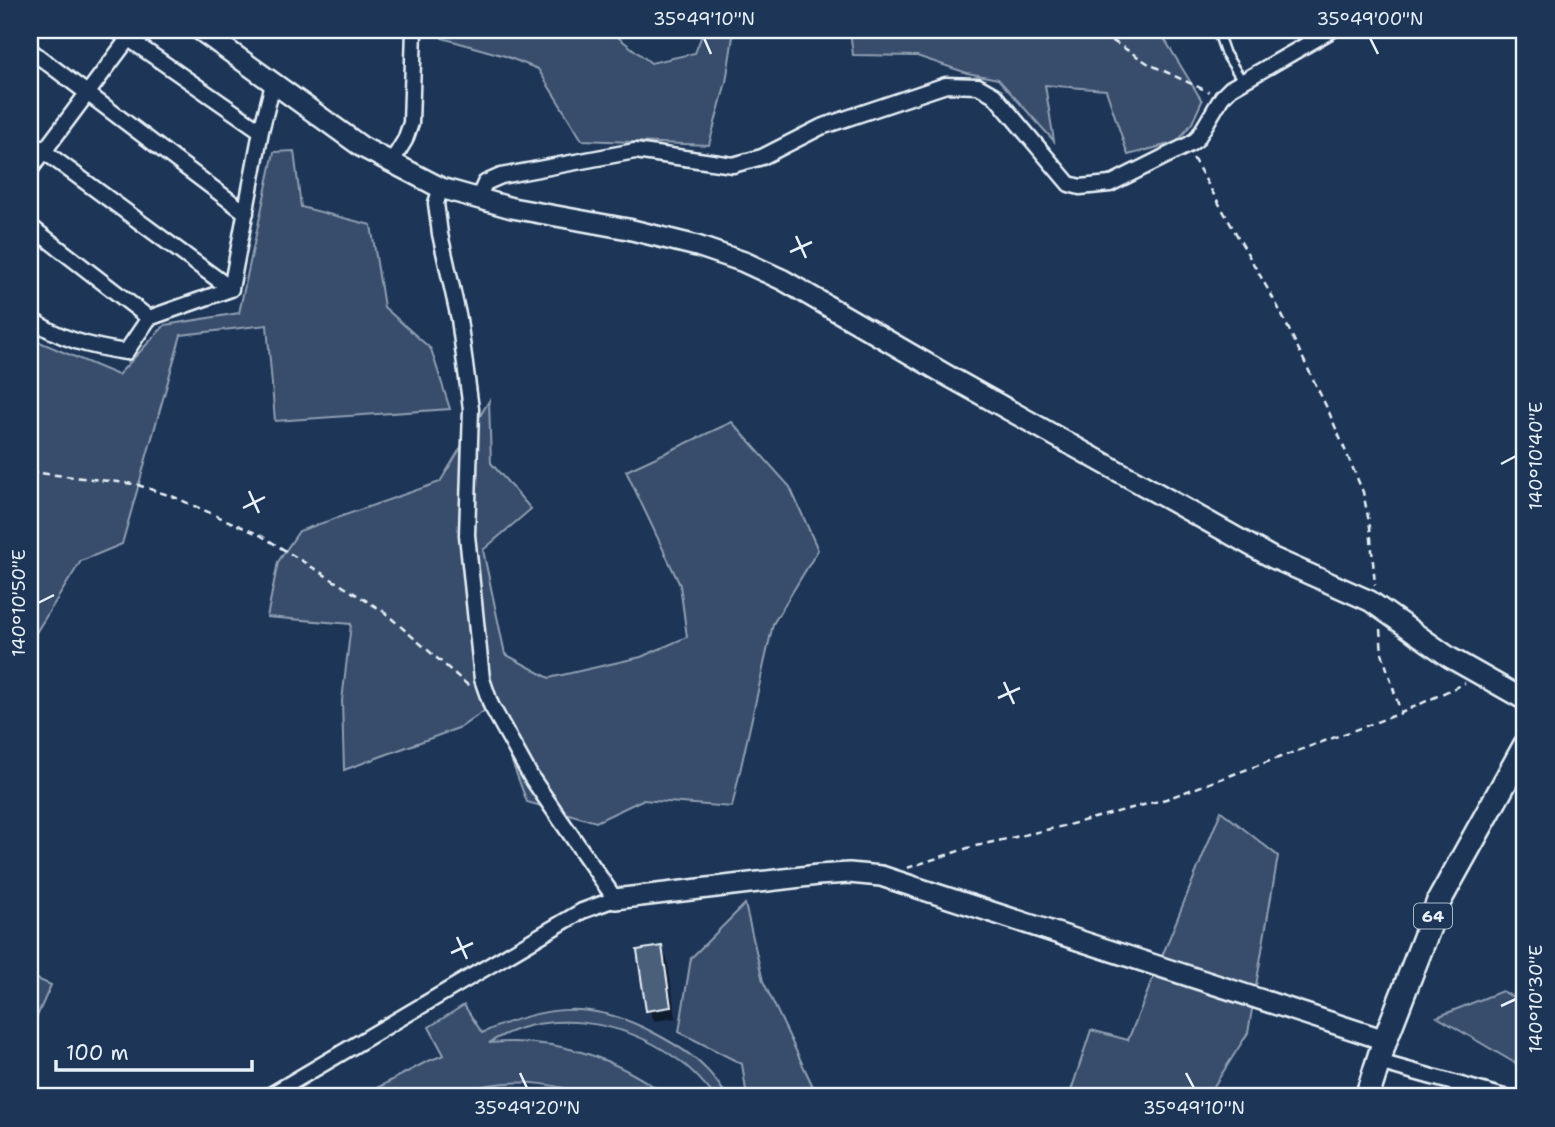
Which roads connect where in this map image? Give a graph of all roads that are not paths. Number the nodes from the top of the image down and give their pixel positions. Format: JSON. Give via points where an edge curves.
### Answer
{"nodes":[{"id":1,"x":200,"y":30,"type":"edge"},
{"id":2,"x":414,"y":30,"type":"edge"},
{"id":3,"x":1217,"y":30,"type":"edge"},
{"id":4,"x":1332,"y":30,"type":"edge"},
{"id":5,"x":122,"y":34,"type":"edge"},
{"id":6,"x":30,"y":50,"type":"edge"},
{"id":7,"x":1242,"y":80,"type":"junction"},
{"id":8,"x":273,"y":84,"type":"junction"},
{"id":9,"x":89,"y":92,"type":"junction"},
{"id":10,"x":261,"y":131,"type":"junction"},
{"id":11,"x":30,"y":141,"type":"edge"},
{"id":12,"x":44,"y":151,"type":"junction"},
{"id":13,"x":391,"y":163,"type":"junction"},
{"id":14,"x":30,"y":170,"type":"edge"},
{"id":15,"x":441,"y":188,"type":"junction"},
{"id":16,"x":478,"y":200,"type":"junction"},
{"id":17,"x":246,"y":213,"type":"junction"},
{"id":18,"x":30,"y":226,"type":"edge"},
{"id":19,"x":231,"y":289,"type":"junction"},
{"id":20,"x":30,"y":318,"type":"edge"},
{"id":21,"x":149,"y":318,"type":"junction"},
{"id":22,"x":1525,"y":700,"type":"edge"},
{"id":23,"x":1525,"y":746,"type":"edge"},
{"id":24,"x":615,"y":899,"type":"junction"},
{"id":25,"x":1382,"y":1051,"type":"junction"},
{"id":26,"x":267,"y":1097,"type":"edge"},
{"id":27,"x":1367,"y":1097,"type":"edge"},
{"id":28,"x":1504,"y":1097,"type":"edge"}],
"edges":[{"from":1,"to":8,"type":"street"},
{"from":2,"to":13,"type":"street","via":[[411,122]]},
{"from":3,"to":7,"type":"lane"},
{"from":4,"to":7,"type":"street"},
{"from":5,"to":9,"type":"street"},
{"from":5,"to":10,"type":"street"},
{"from":6,"to":9,"type":"street"},
{"from":7,"to":16,"type":"street","via":[[1222,97],[1197,139],[1110,184],[1069,184],[994,95],[978,86],[946,85],[821,127],[747,162],[733,165],[635,151],[501,176],[485,183]]},
{"from":8,"to":10,"type":"street"},
{"from":8,"to":13,"type":"street"},
{"from":9,"to":12,"type":"street"},
{"from":9,"to":17,"type":"street"},
{"from":10,"to":17,"type":"street"},
{"from":11,"to":12,"type":"street"},
{"from":12,"to":14,"type":"street"},
{"from":12,"to":19,"type":"street"},
{"from":13,"to":15,"type":"street"},
{"from":15,"to":16,"type":"street"},
{"from":15,"to":24,"type":"street","via":[[436,203],[440,234],[459,319],[471,409],[467,535],[482,679],[491,705],[531,777]]},
{"from":16,"to":22,"type":"street","via":[[697,246],[764,271],[1273,558],[1370,601],[1416,636]]},
{"from":17,"to":19,"type":"street"},
{"from":18,"to":21,"type":"street"},
{"from":19,"to":21,"type":"street"},
{"from":20,"to":21,"type":"street","via":[[42,328],[89,346],[126,352]]},
{"from":23,"to":25,"type":"main road","number":"64","via":[[1439,901]]},
{"from":24,"to":25,"type":"street","via":[[818,875],[881,876]]},
{"from":24,"to":26,"type":"street","via":[[582,911]]},
{"from":25,"to":27,"type":"main road","number":"64"},
{"from":25,"to":28,"type":"street"}]}
